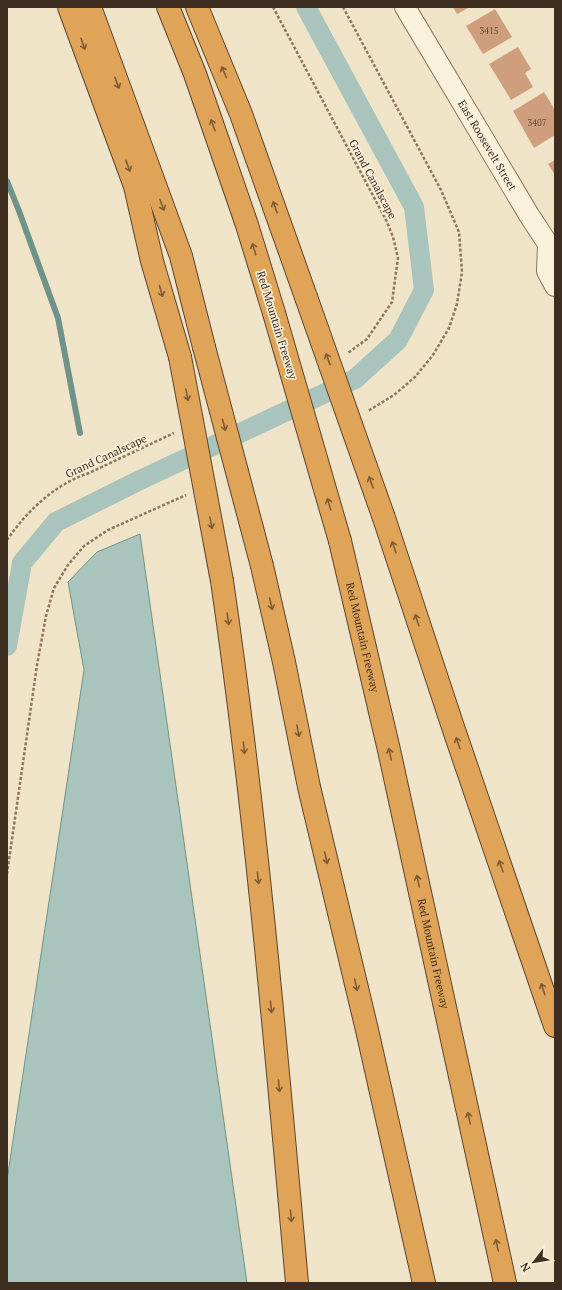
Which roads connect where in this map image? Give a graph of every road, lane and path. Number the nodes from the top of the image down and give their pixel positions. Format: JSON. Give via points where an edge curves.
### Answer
{"nodes":[{"id":1,"x":70,"y":7,"type":"edge"},
{"id":2,"x":90,"y":7,"type":"edge"},
{"id":3,"x":168,"y":7,"type":"edge"},
{"id":4,"x":197,"y":7,"type":"edge"},
{"id":5,"x":273,"y":7,"type":"edge"},
{"id":6,"x":343,"y":7,"type":"edge"},
{"id":7,"x":405,"y":7,"type":"edge"},
{"id":8,"x":552,"y":242,"type":"edge"},
{"id":9,"x":555,"y":286,"type":"edge"},
{"id":10,"x":346,"y":355,"type":"dead end"},
{"id":11,"x":366,"y":412,"type":"dead end"},
{"id":12,"x":177,"y":432,"type":"dead end"},
{"id":13,"x":186,"y":495,"type":"dead end"},
{"id":14,"x":7,"y":540,"type":"edge"},
{"id":15,"x":7,"y":874,"type":"edge"},
{"id":16,"x":555,"y":1026,"type":"edge"},
{"id":17,"x":297,"y":1283,"type":"edge"},
{"id":18,"x":424,"y":1283,"type":"edge"},
{"id":19,"x":505,"y":1283,"type":"edge"}],
"edges":[{"from":1,"to":17,"type":"highway","one_way":true,"bridge":true,"via":[[136,186],[152,260],[180,357],[222,581],[237,681]]},
{"from":2,"to":18,"type":"highway","one_way":true,"bridge":true,"via":[[181,256],[262,566],[309,787]]},
{"from":19,"to":3,"type":"highway","name":"Red Mountain Freeway","one_way":true,"bridge":true,"via":[[389,750],[340,541],[247,225],[196,74]]},
{"from":16,"to":4,"type":"highway","one_way":true,"bridge":true,"via":[[384,518],[241,114]]},
{"from":5,"to":10,"type":"path","name":"Grand Canalscape","via":[[387,222],[398,258],[392,302],[367,339]]},
{"from":6,"to":11,"type":"path","via":[[441,190],[459,232],[462,272],[457,304],[449,328],[432,356],[415,377],[394,395]]},
{"from":7,"to":8,"type":"street","name":"East Roosevelt Street","via":[[529,214]]},
{"from":8,"to":9,"type":"street","name":"East Roosevelt Street","via":[[547,271]]},
{"from":12,"to":14,"type":"path","name":"Grand Canalscape","via":[[76,477],[35,506]]},
{"from":13,"to":15,"type":"path","via":[[108,530],[84,546],[54,588],[37,665]]}]}
